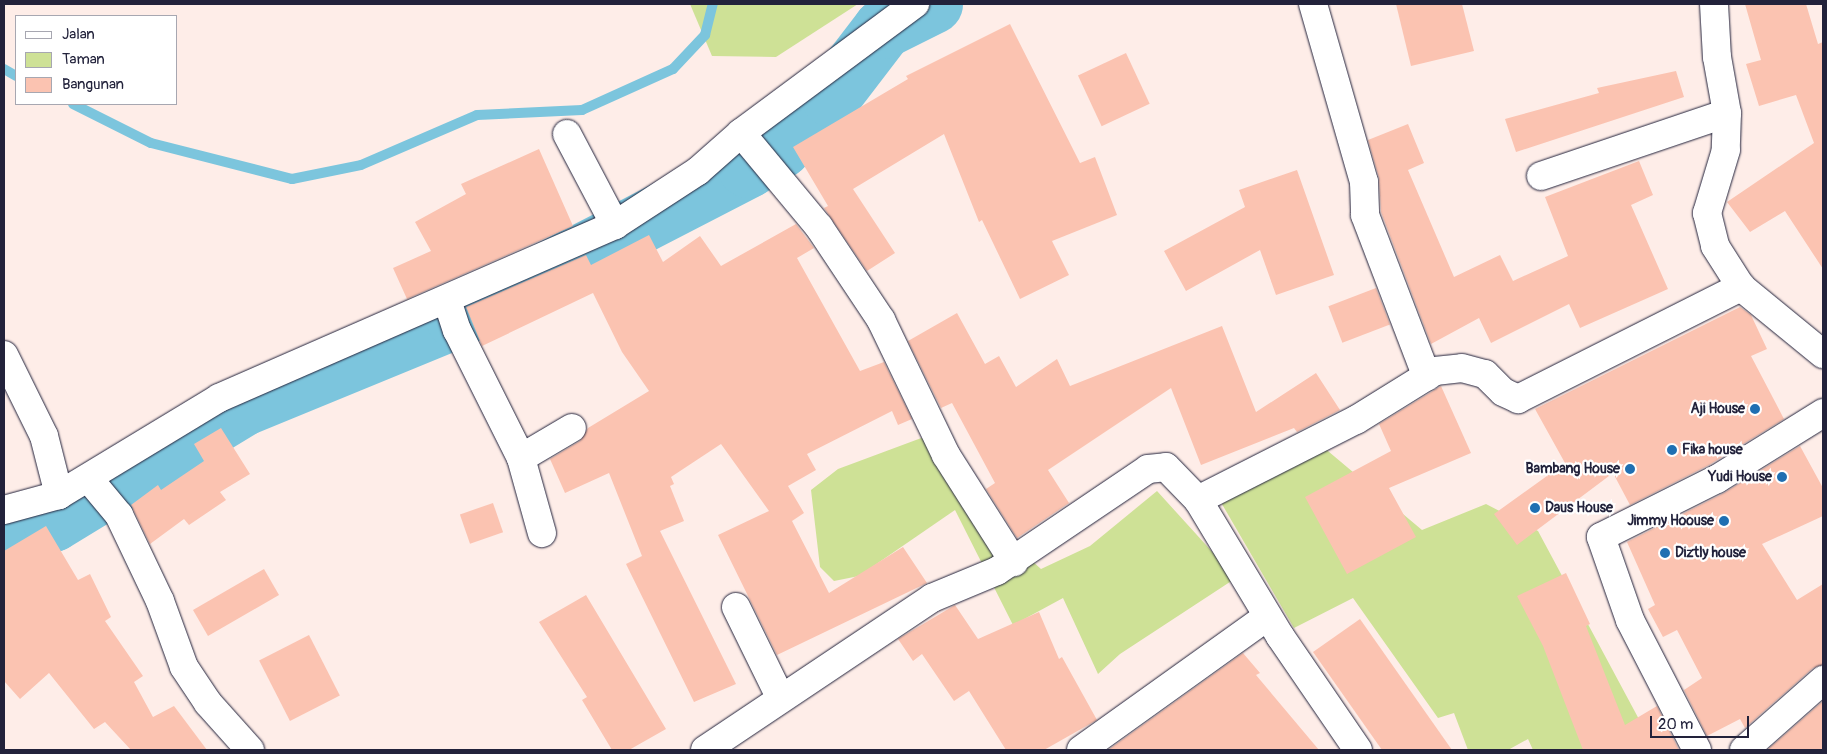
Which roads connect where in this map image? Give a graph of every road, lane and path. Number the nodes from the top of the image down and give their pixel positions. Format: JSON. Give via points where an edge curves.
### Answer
{"nodes":[{"id":1,"x":915,"y":4,"type":"edge"},
{"id":2,"x":1313,"y":4,"type":"edge"},
{"id":3,"x":1714,"y":4,"type":"edge"},
{"id":4,"x":1727,"y":113,"type":"junction"},
{"id":5,"x":567,"y":134,"type":"dead end"},
{"id":6,"x":747,"y":140,"type":"junction"},
{"id":7,"x":1541,"y":176,"type":"dead end"},
{"id":8,"x":615,"y":225,"type":"junction"},
{"id":9,"x":1742,"y":287,"type":"junction"},
{"id":10,"x":451,"y":313,"type":"junction"},
{"id":11,"x":1819,"y":343,"type":"edge"},
{"id":12,"x":4,"y":354,"type":"edge"},
{"id":13,"x":1427,"y":377,"type":"junction"},
{"id":14,"x":1823,"y":413,"type":"edge"},
{"id":15,"x":572,"y":428,"type":"dead end"},
{"id":16,"x":521,"y":458,"type":"junction"},
{"id":17,"x":92,"y":483,"type":"junction"},
{"id":18,"x":59,"y":495,"type":"junction"},
{"id":19,"x":1198,"y":500,"type":"junction"},
{"id":20,"x":4,"y":510,"type":"edge"},
{"id":21,"x":542,"y":533,"type":"dead end"},
{"id":22,"x":1014,"y":562,"type":"junction"},
{"id":23,"x":736,"y":606,"type":"dead end"},
{"id":24,"x":1268,"y":617,"type":"junction"},
{"id":25,"x":1823,"y":680,"type":"edge"},
{"id":26,"x":780,"y":697,"type":"junction"},
{"id":27,"x":250,"y":750,"type":"edge"},
{"id":28,"x":705,"y":750,"type":"edge"},
{"id":29,"x":1082,"y":750,"type":"edge"},
{"id":30,"x":1358,"y":750,"type":"edge"},
{"id":31,"x":1697,"y":750,"type":"edge"},
{"id":32,"x":1744,"y":750,"type":"edge"}],
"edges":[{"from":1,"to":6,"type":"street"},
{"from":2,"to":13,"type":"street","via":[[1364,182],[1365,216]]},
{"from":3,"to":4,"type":"street","via":[[1717,56]]},
{"from":4,"to":7,"type":"street"},
{"from":4,"to":9,"type":"street","via":[[1726,150],[1707,213],[1715,246]]},
{"from":5,"to":8,"type":"street"},
{"from":6,"to":8,"type":"street"},
{"from":6,"to":22,"type":"street","via":[[773,175],[819,226],[881,320],[946,456]]},
{"from":8,"to":10,"type":"street"},
{"from":9,"to":11,"type":"street"},
{"from":9,"to":13,"type":"street","via":[[1518,399],[1503,392],[1485,374],[1462,368],[1435,371]]},
{"from":10,"to":16,"type":"street"},
{"from":10,"to":17,"type":"street","via":[[219,398]]},
{"from":12,"to":18,"type":"street","via":[[44,436]]},
{"from":13,"to":19,"type":"street","via":[[1356,420]]},
{"from":14,"to":31,"type":"street","via":[[1717,479],[1601,537],[1630,620]]},
{"from":15,"to":16,"type":"street"},
{"from":16,"to":21,"type":"street"},
{"from":17,"to":18,"type":"street"},
{"from":17,"to":27,"type":"street","via":[[119,515],[160,600],[184,667],[208,704]]},
{"from":18,"to":20,"type":"street"},
{"from":19,"to":22,"type":"street","via":[[1166,467],[1148,469]]},
{"from":19,"to":24,"type":"street"},
{"from":22,"to":26,"type":"street","via":[[932,598]]},
{"from":23,"to":26,"type":"street"},
{"from":24,"to":29,"type":"street"},
{"from":24,"to":30,"type":"street"},
{"from":25,"to":32,"type":"street"},
{"from":26,"to":28,"type":"street"}]}
